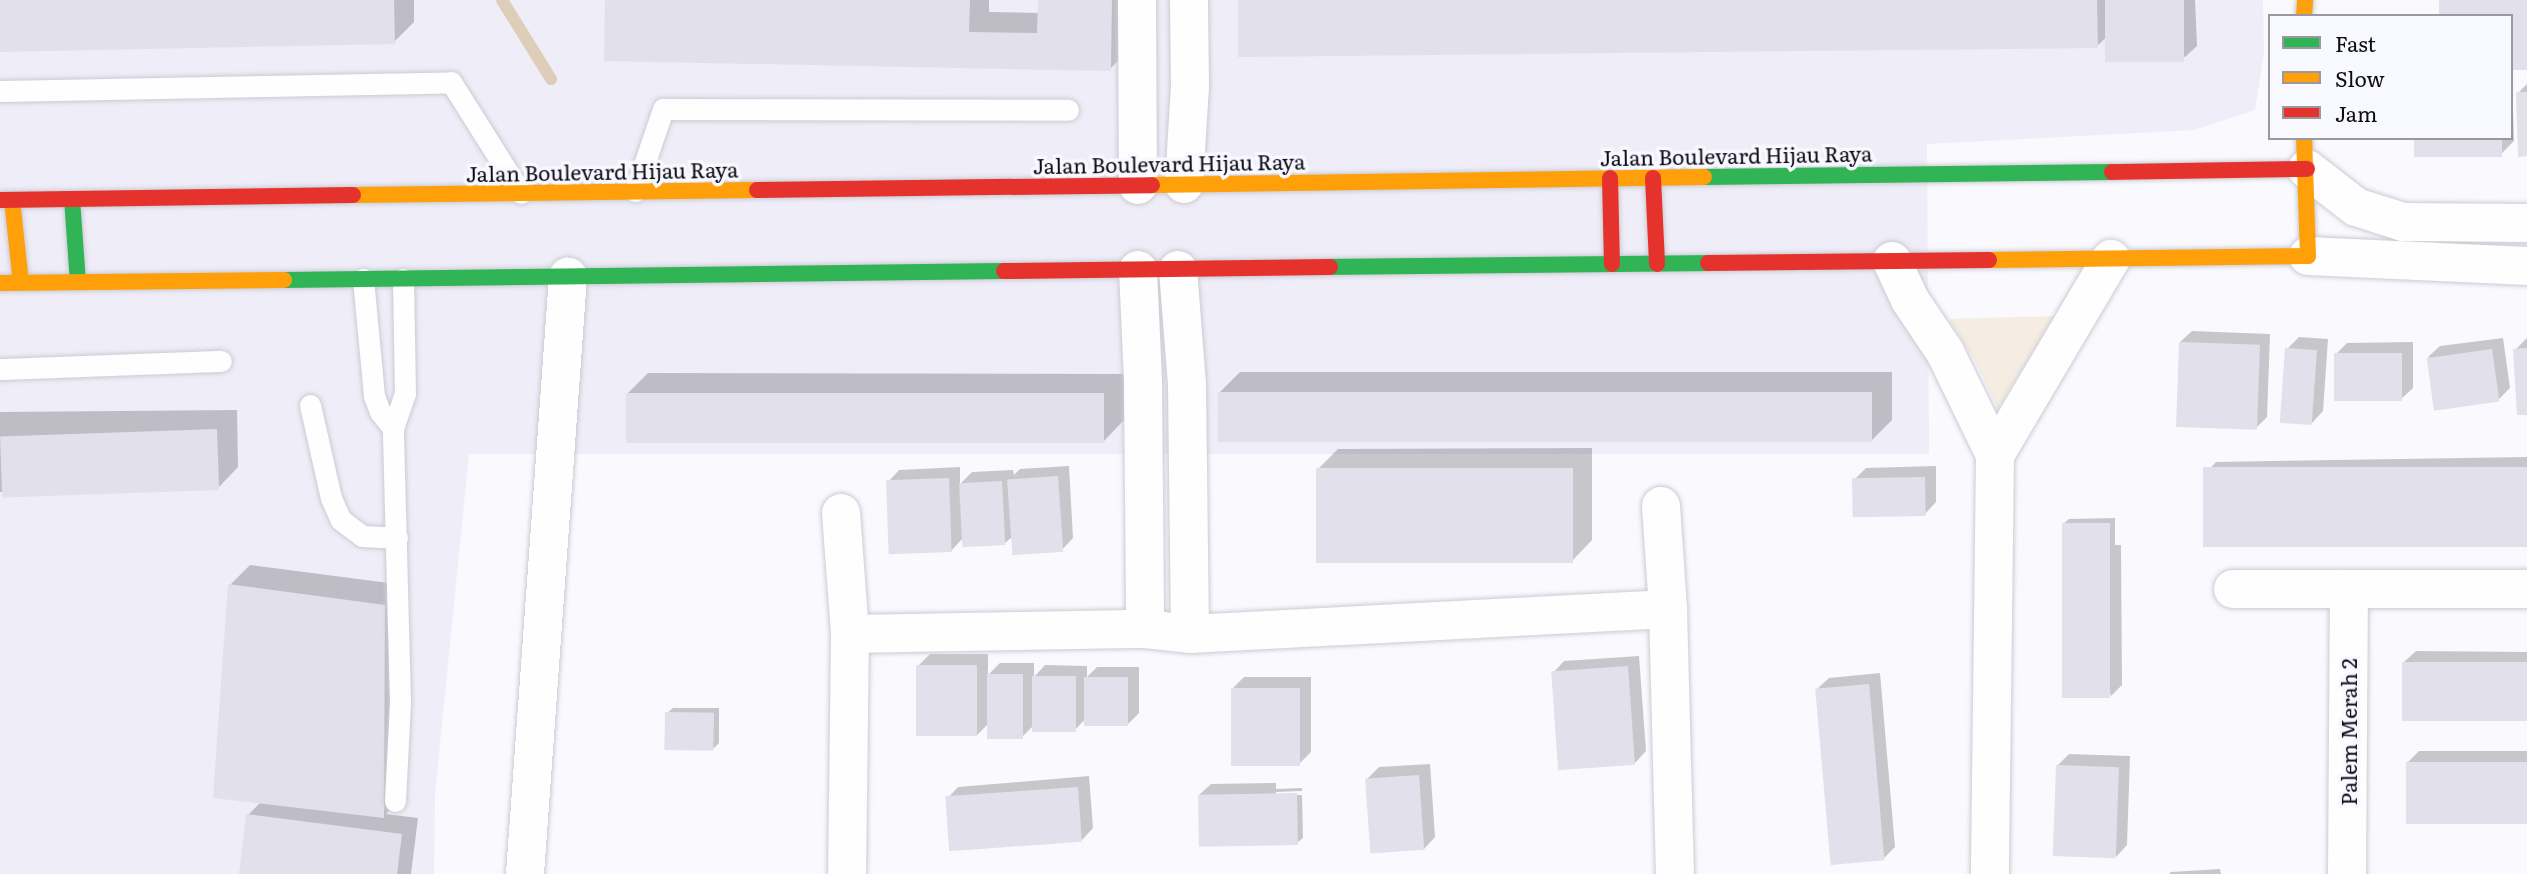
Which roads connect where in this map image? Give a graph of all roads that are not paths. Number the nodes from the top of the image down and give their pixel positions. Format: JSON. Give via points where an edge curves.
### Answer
{"nodes":[{"id":1,"x":1137,"y":0,"type":"edge"},
{"id":2,"x":1189,"y":0,"type":"edge"},
{"id":3,"x":0,"y":91,"type":"edge"},
{"id":4,"x":1068,"y":110,"type":"dead end"},
{"id":5,"x":2306,"y":154,"type":"edge"},
{"id":6,"x":1610,"y":178,"type":"junction"},
{"id":7,"x":1653,"y":178,"type":"junction"},
{"id":8,"x":1184,"y":184,"type":"junction"},
{"id":9,"x":1138,"y":185,"type":"junction"},
{"id":10,"x":635,"y":191,"type":"junction"},
{"id":11,"x":522,"y":193,"type":"junction"},
{"id":12,"x":72,"y":199,"type":"junction"},
{"id":13,"x":6,"y":200,"type":"edge"},
{"id":14,"x":2527,"y":223,"type":"edge"},
{"id":15,"x":2308,"y":256,"type":"junction"},
{"id":16,"x":2111,"y":259,"type":"junction"},
{"id":17,"x":1892,"y":261,"type":"junction"},
{"id":18,"x":1612,"y":264,"type":"junction"},
{"id":19,"x":1657,"y":264,"type":"junction"},
{"id":20,"x":2527,"y":266,"type":"edge"},
{"id":21,"x":1138,"y":270,"type":"junction"},
{"id":22,"x":1178,"y":270,"type":"junction"},
{"id":23,"x":568,"y":277,"type":"junction"},
{"id":24,"x":363,"y":279,"type":"junction"},
{"id":25,"x":403,"y":279,"type":"junction"},
{"id":26,"x":78,"y":282,"type":"junction"},
{"id":27,"x":0,"y":283,"type":"edge"},
{"id":28,"x":21,"y":283,"type":"junction"},
{"id":29,"x":221,"y":361,"type":"dead end"},
{"id":30,"x":0,"y":369,"type":"edge"},
{"id":31,"x":310,"y":405,"type":"dead end"},
{"id":32,"x":393,"y":428,"type":"junction"},
{"id":33,"x":1994,"y":456,"type":"junction"},
{"id":34,"x":1661,"y":506,"type":"dead end"},
{"id":35,"x":841,"y":513,"type":"dead end"},
{"id":36,"x":397,"y":538,"type":"junction"},
{"id":37,"x":2233,"y":589,"type":"dead end"},
{"id":38,"x":2527,"y":589,"type":"edge"},
{"id":39,"x":2349,"y":590,"type":"junction"},
{"id":40,"x":1668,"y":610,"type":"junction"},
{"id":41,"x":1145,"y":629,"type":"junction"},
{"id":42,"x":850,"y":634,"type":"junction"},
{"id":43,"x":1190,"y":634,"type":"junction"},
{"id":44,"x":395,"y":801,"type":"dead end"},
{"id":45,"x":525,"y":874,"type":"edge"},
{"id":46,"x":847,"y":874,"type":"edge"},
{"id":47,"x":1675,"y":874,"type":"edge"},
{"id":48,"x":1990,"y":874,"type":"edge"},
{"id":49,"x":2347,"y":874,"type":"edge"}],
"edges":[{"from":1,"to":9,"type":"street"},
{"from":2,"to":8,"type":"street"},
{"from":3,"to":11,"type":"lane","via":[[451,82]]},
{"from":4,"to":10,"type":"lane","via":[[663,109]]},
{"from":5,"to":7,"type":"street","name":"Jalan Boulevard Hijau Raya"},
{"from":5,"to":14,"type":"street","via":[[2356,207],[2403,222]]},
{"from":5,"to":15,"type":"street"},
{"from":6,"to":7,"type":"street","name":"Jalan Boulevard Hijau Raya"},
{"from":6,"to":8,"type":"street","name":"Jalan Boulevard Hijau Raya"},
{"from":6,"to":18,"type":"street"},
{"from":7,"to":19,"type":"street"},
{"from":8,"to":9,"type":"street","name":"Jalan Boulevard Hijau Raya"},
{"from":9,"to":10,"type":"street","name":"Jalan Boulevard Hijau Raya"},
{"from":10,"to":11,"type":"street","name":"Jalan Boulevard Hijau Raya"},
{"from":11,"to":12,"type":"street","name":"Jalan Boulevard Hijau Raya"},
{"from":12,"to":13,"type":"street","name":"Jalan Boulevard Hijau Raya"},
{"from":12,"to":26,"type":"street"},
{"from":13,"to":28,"type":"street"},
{"from":15,"to":16,"type":"street"},
{"from":15,"to":20,"type":"street"},
{"from":16,"to":17,"type":"street"},
{"from":16,"to":33,"type":"street"},
{"from":17,"to":19,"type":"street"},
{"from":17,"to":33,"type":"street","via":[[1910,300],[1945,352]]},
{"from":18,"to":19,"type":"street"},
{"from":18,"to":22,"type":"street"},
{"from":21,"to":22,"type":"street"},
{"from":21,"to":23,"type":"street"},
{"from":21,"to":41,"type":"street"},
{"from":22,"to":43,"type":"street","via":[[1187,385]]},
{"from":23,"to":25,"type":"street"},
{"from":23,"to":45,"type":"street"},
{"from":24,"to":25,"type":"street"},
{"from":24,"to":26,"type":"street"},
{"from":24,"to":32,"type":"lane","via":[[374,396]]},
{"from":25,"to":32,"type":"lane","via":[[405,394]]},
{"from":26,"to":28,"type":"street"},
{"from":27,"to":28,"type":"street"},
{"from":29,"to":30,"type":"lane"},
{"from":31,"to":36,"type":"lane","via":[[331,498],[341,520],[362,536]]},
{"from":32,"to":36,"type":"lane"},
{"from":33,"to":48,"type":"street"},
{"from":34,"to":40,"type":"street"},
{"from":35,"to":42,"type":"street"},
{"from":36,"to":44,"type":"lane","via":[[400,702]]},
{"from":37,"to":39,"type":"street"},
{"from":38,"to":39,"type":"street"},
{"from":39,"to":49,"type":"street","name":"Palem Merah 2"},
{"from":40,"to":43,"type":"street"},
{"from":40,"to":47,"type":"street"},
{"from":41,"to":42,"type":"street"},
{"from":41,"to":43,"type":"street"},
{"from":42,"to":46,"type":"street"}]}
